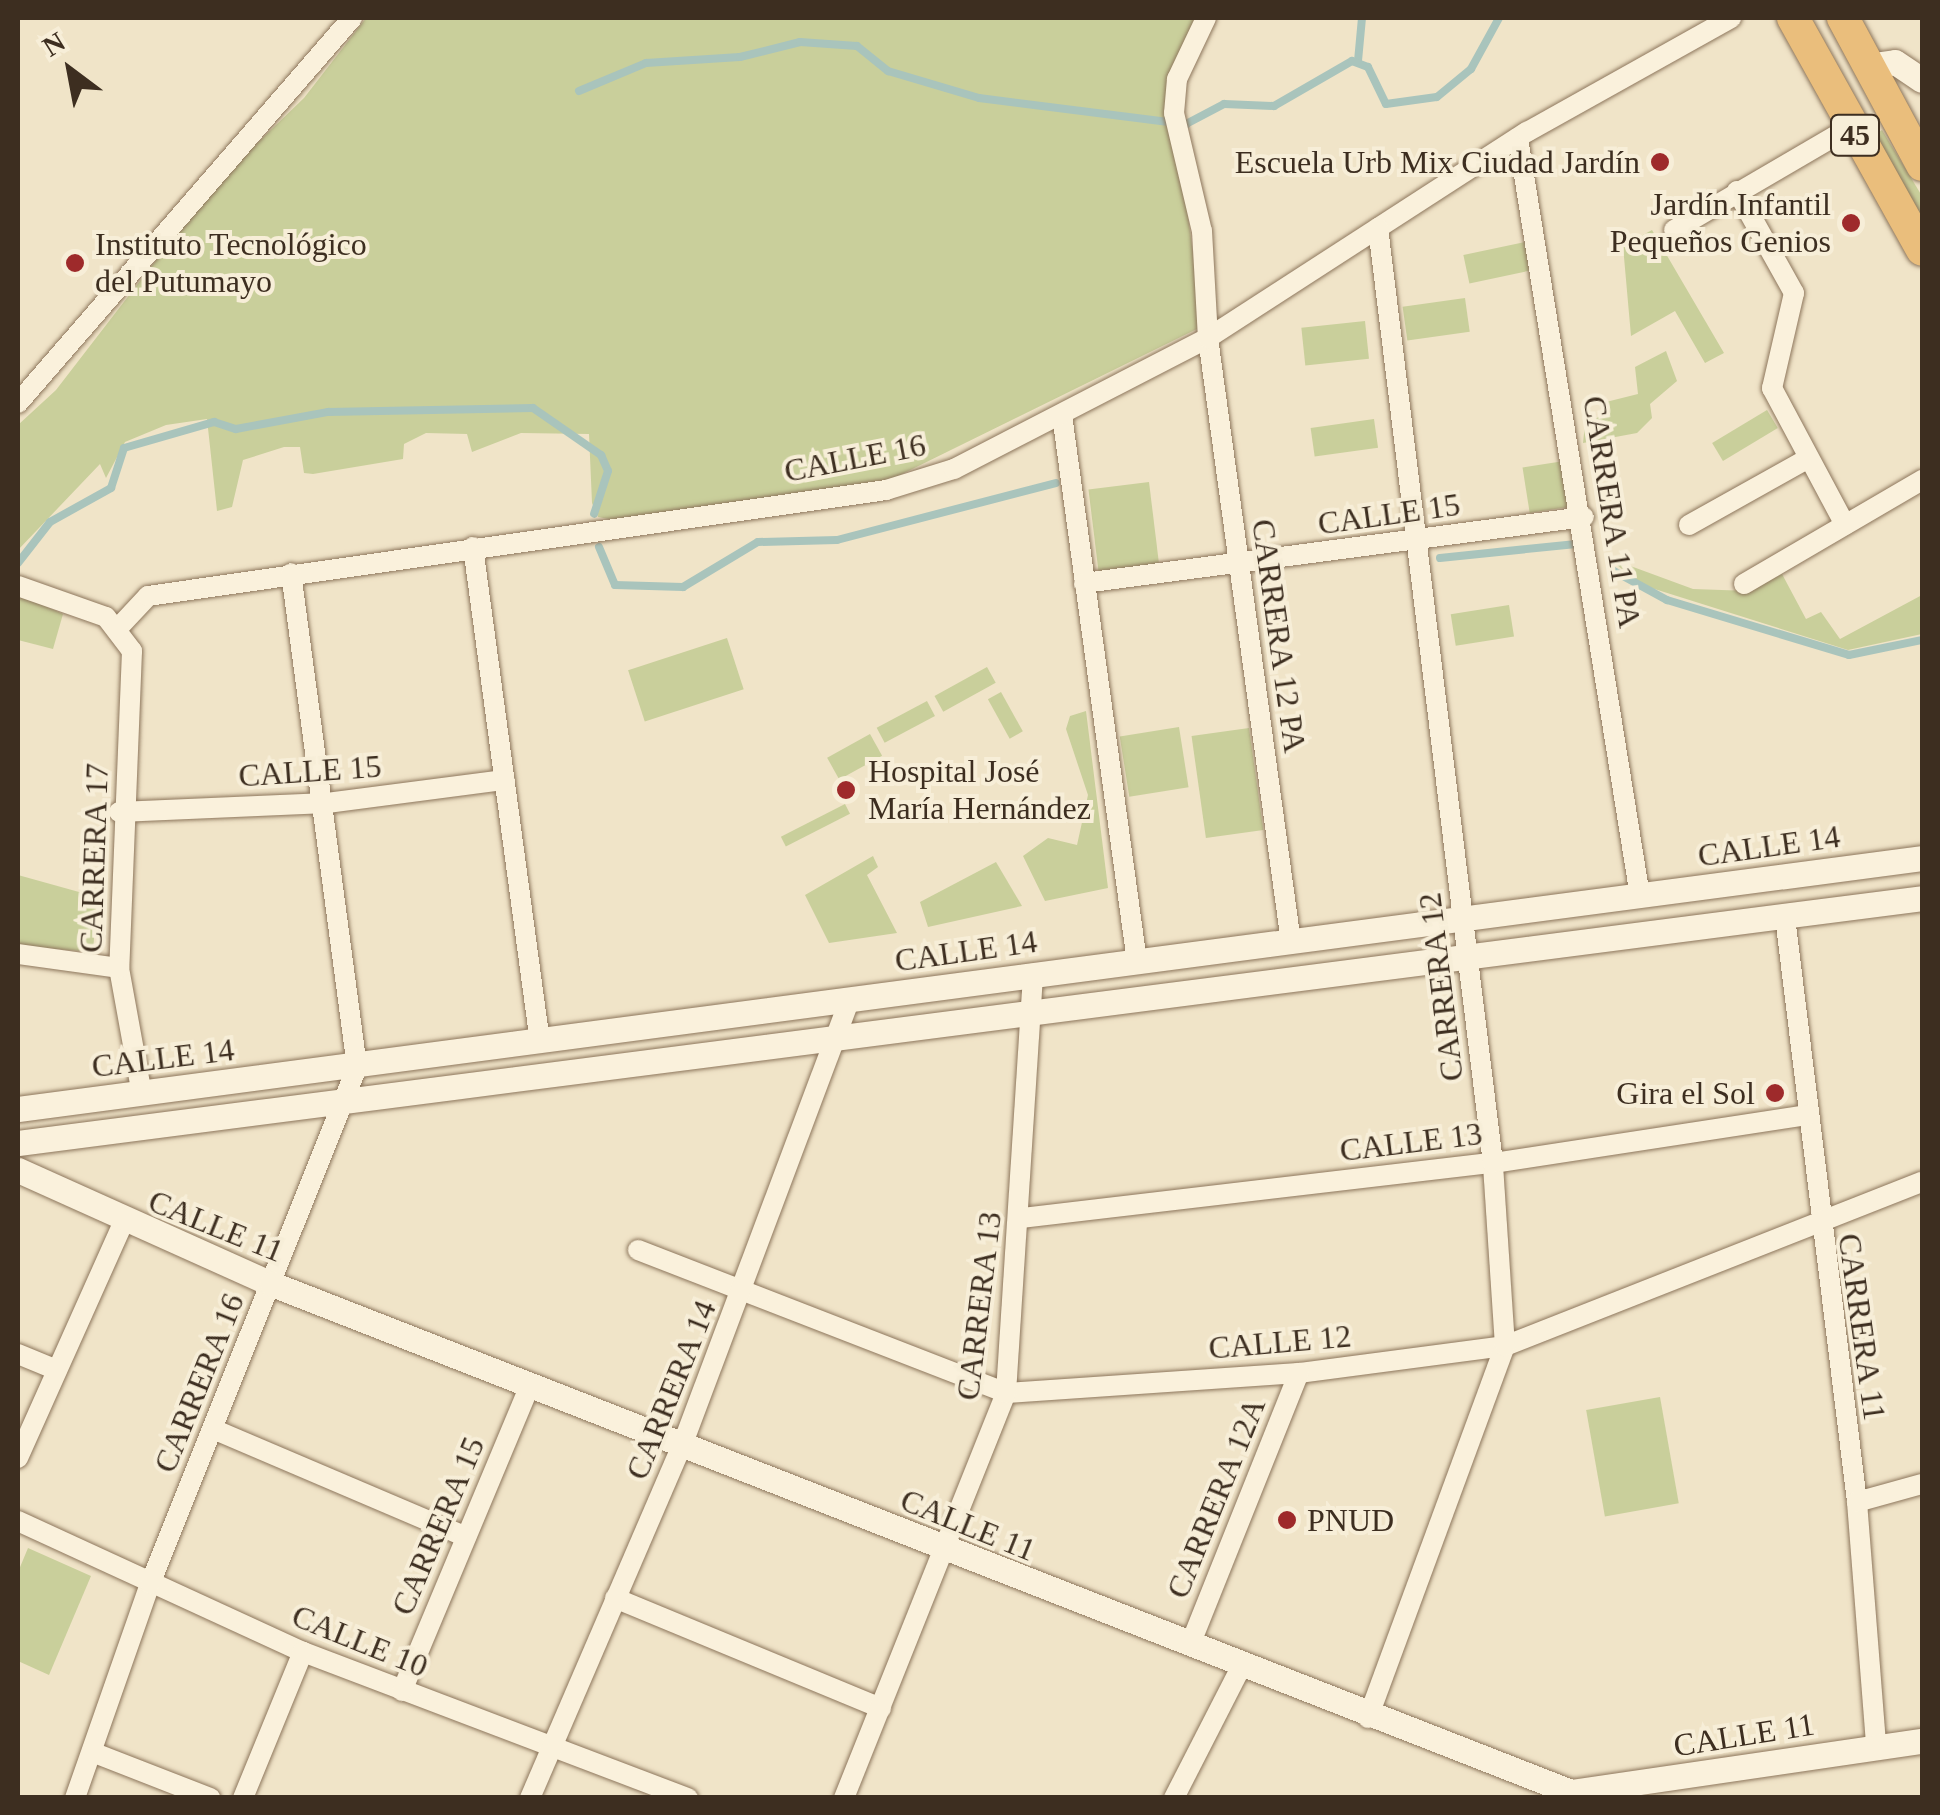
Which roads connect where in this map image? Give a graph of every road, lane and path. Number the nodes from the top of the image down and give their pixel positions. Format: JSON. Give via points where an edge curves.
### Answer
{"nodes":[{"id":1,"x":352,"y":18,"type":"edge"},
{"id":2,"x":1206,"y":18,"type":"edge"},
{"id":3,"x":1731,"y":18,"type":"edge"},
{"id":4,"x":1793,"y":18,"type":"edge"},
{"id":5,"x":1843,"y":18,"type":"edge"},
{"id":6,"x":1868,"y":66,"type":"junction"},
{"id":7,"x":1922,"y":80,"type":"edge"},
{"id":8,"x":1850,"y":127,"type":"junction"},
{"id":9,"x":1518,"y":138,"type":"junction"},
{"id":10,"x":1922,"y":165,"type":"edge"},
{"id":11,"x":1737,"y":191,"type":"junction"},
{"id":12,"x":1378,"y":228,"type":"junction"},
{"id":13,"x":1674,"y":230,"type":"dead end"},
{"id":14,"x":1922,"y":250,"type":"edge"},
{"id":15,"x":1208,"y":338,"type":"junction"},
{"id":16,"x":18,"y":403,"type":"edge"},
{"id":17,"x":1062,"y":414,"type":"junction"},
{"id":18,"x":1807,"y":459,"type":"junction"},
{"id":19,"x":1922,"y":480,"type":"edge"},
{"id":20,"x":1584,"y":517,"type":"junction"},
{"id":21,"x":1845,"y":524,"type":"junction"},
{"id":22,"x":1689,"y":525,"type":"dead end"},
{"id":23,"x":1416,"y":541,"type":"junction"},
{"id":24,"x":473,"y":547,"type":"junction"},
{"id":25,"x":1238,"y":564,"type":"junction"},
{"id":26,"x":292,"y":574,"type":"junction"},
{"id":27,"x":1084,"y":583,"type":"junction"},
{"id":28,"x":1744,"y":584,"type":"dead end"},
{"id":29,"x":18,"y":586,"type":"edge"},
{"id":30,"x":119,"y":627,"type":"junction"},
{"id":31,"x":505,"y":780,"type":"junction"},
{"id":32,"x":326,"y":803,"type":"junction"},
{"id":33,"x":119,"y":812,"type":"junction"},
{"id":34,"x":1922,"y":858,"type":"edge"},
{"id":35,"x":1640,"y":896,"type":"junction"},
{"id":36,"x":1922,"y":898,"type":"edge"},
{"id":37,"x":1785,"y":917,"type":"junction"},
{"id":38,"x":1464,"y":920,"type":"junction"},
{"id":39,"x":1291,"y":942,"type":"junction"},
{"id":40,"x":18,"y":954,"type":"edge"},
{"id":41,"x":1468,"y":961,"type":"junction"},
{"id":42,"x":1137,"y":962,"type":"junction"},
{"id":43,"x":119,"y":968,"type":"junction"},
{"id":44,"x":1034,"y":974,"type":"junction"},
{"id":45,"x":850,"y":1000,"type":"junction"},
{"id":46,"x":1034,"y":1018,"type":"junction"},
{"id":47,"x":540,"y":1042,"type":"junction"},
{"id":48,"x":837,"y":1044,"type":"junction"},
{"id":49,"x":357,"y":1068,"type":"junction"},
{"id":50,"x":142,"y":1094,"type":"junction"},
{"id":51,"x":350,"y":1100,"type":"junction"},
{"id":52,"x":18,"y":1109,"type":"edge"},
{"id":53,"x":1806,"y":1115,"type":"junction"},
{"id":54,"x":18,"y":1143,"type":"edge"},
{"id":55,"x":1493,"y":1163,"type":"junction"},
{"id":56,"x":18,"y":1170,"type":"edge"},
{"id":57,"x":1922,"y":1182,"type":"edge"},
{"id":58,"x":1022,"y":1218,"type":"junction"},
{"id":59,"x":1816,"y":1218,"type":"junction"},
{"id":60,"x":124,"y":1223,"type":"junction"},
{"id":61,"x":638,"y":1250,"type":"dead end"},
{"id":62,"x":272,"y":1284,"type":"junction"},
{"id":63,"x":743,"y":1295,"type":"junction"},
{"id":64,"x":1505,"y":1346,"type":"junction"},
{"id":65,"x":18,"y":1354,"type":"edge"},
{"id":66,"x":57,"y":1370,"type":"junction"},
{"id":67,"x":1298,"y":1373,"type":"junction"},
{"id":68,"x":530,"y":1385,"type":"junction"},
{"id":69,"x":1006,"y":1393,"type":"junction"},
{"id":70,"x":214,"y":1429,"type":"junction"},
{"id":71,"x":684,"y":1443,"type":"junction"},
{"id":72,"x":18,"y":1458,"type":"edge"},
{"id":73,"x":1922,"y":1484,"type":"edge"},
{"id":74,"x":1857,"y":1502,"type":"junction"},
{"id":75,"x":18,"y":1521,"type":"edge"},
{"id":76,"x":466,"y":1537,"type":"junction"},
{"id":77,"x":946,"y":1552,"type":"junction"},
{"id":78,"x":150,"y":1584,"type":"junction"},
{"id":79,"x":614,"y":1598,"type":"junction"},
{"id":80,"x":1190,"y":1645,"type":"junction"},
{"id":81,"x":303,"y":1652,"type":"junction"},
{"id":82,"x":1241,"y":1666,"type":"junction"},
{"id":83,"x":402,"y":1691,"type":"junction"},
{"id":84,"x":881,"y":1708,"type":"junction"},
{"id":85,"x":1368,"y":1718,"type":"junction"},
{"id":86,"x":1922,"y":1741,"type":"edge"},
{"id":87,"x":552,"y":1746,"type":"junction"},
{"id":88,"x":1876,"y":1746,"type":"junction"},
{"id":89,"x":92,"y":1752,"type":"junction"},
{"id":90,"x":1655,"y":1790,"type":"edge"},
{"id":91,"x":1575,"y":1795,"type":"edge"},
{"id":92,"x":75,"y":1798,"type":"edge"},
{"id":93,"x":210,"y":1798,"type":"edge"},
{"id":94,"x":243,"y":1798,"type":"edge"},
{"id":95,"x":530,"y":1798,"type":"edge"},
{"id":96,"x":688,"y":1798,"type":"edge"},
{"id":97,"x":844,"y":1798,"type":"edge"},
{"id":98,"x":1174,"y":1798,"type":"edge"}],
"edges":[{"from":1,"to":16,"type":"street"},
{"from":2,"to":15,"type":"street","name":"CARRERA 12 PA","via":[[1177,79],[1175,121],[1202,231]]},
{"from":3,"to":9,"type":"street","name":"CALLE 16"},
{"from":4,"to":8,"type":"highway","number":"45"},
{"from":5,"to":6,"type":"highway","number":"45"},
{"from":6,"to":7,"type":"street","via":[[1896,62]]},
{"from":6,"to":10,"type":"highway","number":"45"},
{"from":8,"to":11,"type":"street"},
{"from":8,"to":14,"type":"highway","number":"45"},
{"from":9,"to":12,"type":"street","name":"CALLE 16"},
{"from":9,"to":20,"type":"street","name":"CARRERA 11 PA"},
{"from":11,"to":13,"type":"street"},
{"from":11,"to":18,"type":"street","via":[[1794,293],[1772,388]]},
{"from":12,"to":15,"type":"street","name":"CALLE 16"},
{"from":12,"to":23,"type":"street","name":"CARRERA 12"},
{"from":15,"to":17,"type":"street","name":"CALLE 16"},
{"from":15,"to":25,"type":"street","name":"CARRERA 12 PA"},
{"from":17,"to":24,"type":"street","name":"CALLE 16","via":[[954,469],[886,490]]},
{"from":17,"to":27,"type":"street"},
{"from":18,"to":21,"type":"street"},
{"from":18,"to":22,"type":"street"},
{"from":19,"to":21,"type":"street"},
{"from":20,"to":23,"type":"street","name":"CALLE 15"},
{"from":20,"to":35,"type":"street","name":"CARRERA 11 PA"},
{"from":21,"to":28,"type":"street"},
{"from":23,"to":25,"type":"street","name":"CALLE 15"},
{"from":23,"to":38,"type":"street","name":"CARRERA 12"},
{"from":24,"to":26,"type":"street","name":"CALLE 16"},
{"from":24,"to":31,"type":"street"},
{"from":25,"to":27,"type":"street","name":"CALLE 15"},
{"from":25,"to":39,"type":"street","name":"CARRERA 12 PA"},
{"from":26,"to":30,"type":"street","name":"CALLE 16","via":[[148,596]]},
{"from":26,"to":32,"type":"street","name":"CARRERA 16"},
{"from":27,"to":42,"type":"street"},
{"from":29,"to":30,"type":"street"},
{"from":30,"to":33,"type":"street","name":"CARRERA 17","via":[[135,685]]},
{"from":31,"to":32,"type":"street","name":"CALLE 15"},
{"from":31,"to":47,"type":"street"},
{"from":32,"to":33,"type":"street","name":"CALLE 15"},
{"from":32,"to":49,"type":"street","name":"CARRERA 16"},
{"from":33,"to":43,"type":"street","name":"CARRERA 17"},
{"from":34,"to":35,"type":"street","name":"CALLE 14"},
{"from":35,"to":38,"type":"street","name":"CALLE 14"},
{"from":36,"to":37,"type":"street","name":"CALLE 14"},
{"from":37,"to":41,"type":"street","name":"CALLE 14"},
{"from":37,"to":53,"type":"street","name":"CARRERA 11"},
{"from":38,"to":39,"type":"street","name":"CALLE 14"},
{"from":38,"to":41,"type":"street","name":"CARRERA 12"},
{"from":39,"to":42,"type":"street","name":"CALLE 14"},
{"from":40,"to":43,"type":"street"},
{"from":41,"to":46,"type":"street","name":"CALLE 14"},
{"from":41,"to":55,"type":"street","name":"CARRERA 12"},
{"from":42,"to":44,"type":"street","name":"CALLE 14"},
{"from":43,"to":50,"type":"street","name":"CARRERA 17"},
{"from":44,"to":45,"type":"street","name":"CALLE 14"},
{"from":44,"to":46,"type":"street","name":"CARRERA 13"},
{"from":45,"to":47,"type":"street","name":"CALLE 14"},
{"from":45,"to":48,"type":"street","name":"CARRERA 14"},
{"from":46,"to":48,"type":"street","name":"CALLE 14"},
{"from":46,"to":58,"type":"street","name":"CARRERA 13"},
{"from":47,"to":49,"type":"street","name":"CALLE 14"},
{"from":48,"to":51,"type":"street","name":"CALLE 14"},
{"from":48,"to":63,"type":"street","name":"CARRERA 14"},
{"from":49,"to":50,"type":"street","name":"CALLE 14"},
{"from":49,"to":51,"type":"street","name":"CARRERA 16"},
{"from":50,"to":52,"type":"street","name":"CALLE 14"},
{"from":51,"to":54,"type":"street","name":"CALLE 14"},
{"from":51,"to":62,"type":"street","name":"CARRERA 16"},
{"from":53,"to":55,"type":"street","name":"CALLE 13"},
{"from":53,"to":59,"type":"street","name":"CARRERA 11"},
{"from":55,"to":58,"type":"street","name":"CALLE 13"},
{"from":55,"to":64,"type":"street","name":"CARRERA 12"},
{"from":56,"to":60,"type":"street","name":"CALLE 11"},
{"from":57,"to":59,"type":"street","name":"CALLE 12"},
{"from":58,"to":69,"type":"street","name":"CARRERA 13"},
{"from":59,"to":64,"type":"street","name":"CALLE 12"},
{"from":59,"to":74,"type":"street","name":"CARRERA 11"},
{"from":60,"to":62,"type":"street","name":"CALLE 11"},
{"from":60,"to":66,"type":"street"},
{"from":61,"to":63,"type":"street","name":"CALLE 12"},
{"from":62,"to":68,"type":"street","name":"CALLE 11"},
{"from":62,"to":70,"type":"street","name":"CARRERA 16"},
{"from":63,"to":69,"type":"street","name":"CALLE 12"},
{"from":63,"to":71,"type":"street","name":"CARRERA 14"},
{"from":64,"to":67,"type":"street","name":"CALLE 12"},
{"from":64,"to":85,"type":"street","name":"CARRERA 12"},
{"from":65,"to":66,"type":"street"},
{"from":66,"to":72,"type":"street"},
{"from":67,"to":69,"type":"street","name":"CALLE 12"},
{"from":67,"to":80,"type":"street","name":"CARRERA 12A"},
{"from":68,"to":71,"type":"street","name":"CALLE 11"},
{"from":68,"to":76,"type":"street","name":"CARRERA 15"},
{"from":69,"to":77,"type":"street","name":"CARRERA 13"},
{"from":70,"to":76,"type":"street"},
{"from":70,"to":78,"type":"street","name":"CARRERA 16"},
{"from":71,"to":77,"type":"street","name":"CALLE 11"},
{"from":71,"to":79,"type":"street","name":"CARRERA 14"},
{"from":73,"to":74,"type":"street"},
{"from":74,"to":88,"type":"street","name":"CARRERA 11"},
{"from":75,"to":78,"type":"street","name":"CALLE 10"},
{"from":76,"to":83,"type":"street","name":"CARRERA 15"},
{"from":77,"to":80,"type":"street","name":"CALLE 11"},
{"from":77,"to":84,"type":"street","name":"CARRERA 13"},
{"from":78,"to":81,"type":"street","name":"CALLE 10"},
{"from":78,"to":89,"type":"street","name":"CARRERA 16"},
{"from":79,"to":84,"type":"street"},
{"from":79,"to":87,"type":"street","name":"CARRERA 14"},
{"from":80,"to":82,"type":"street","name":"CALLE 11"},
{"from":81,"to":83,"type":"street","name":"CALLE 10"},
{"from":81,"to":94,"type":"street"},
{"from":82,"to":85,"type":"street","name":"CALLE 11"},
{"from":82,"to":98,"type":"street"},
{"from":83,"to":87,"type":"street","name":"CALLE 10"},
{"from":84,"to":97,"type":"street","name":"CARRERA 13"},
{"from":85,"to":91,"type":"street","name":"CALLE 11"},
{"from":86,"to":88,"type":"street","name":"CALLE 11"},
{"from":87,"to":95,"type":"street","name":"CARRERA 14"},
{"from":87,"to":96,"type":"street","name":"CALLE 10"},
{"from":88,"to":90,"type":"street","name":"CALLE 11"},
{"from":89,"to":92,"type":"street","name":"CARRERA 16"},
{"from":89,"to":93,"type":"street"},
{"from":90,"to":91,"type":"street","name":"CALLE 11"}]}
